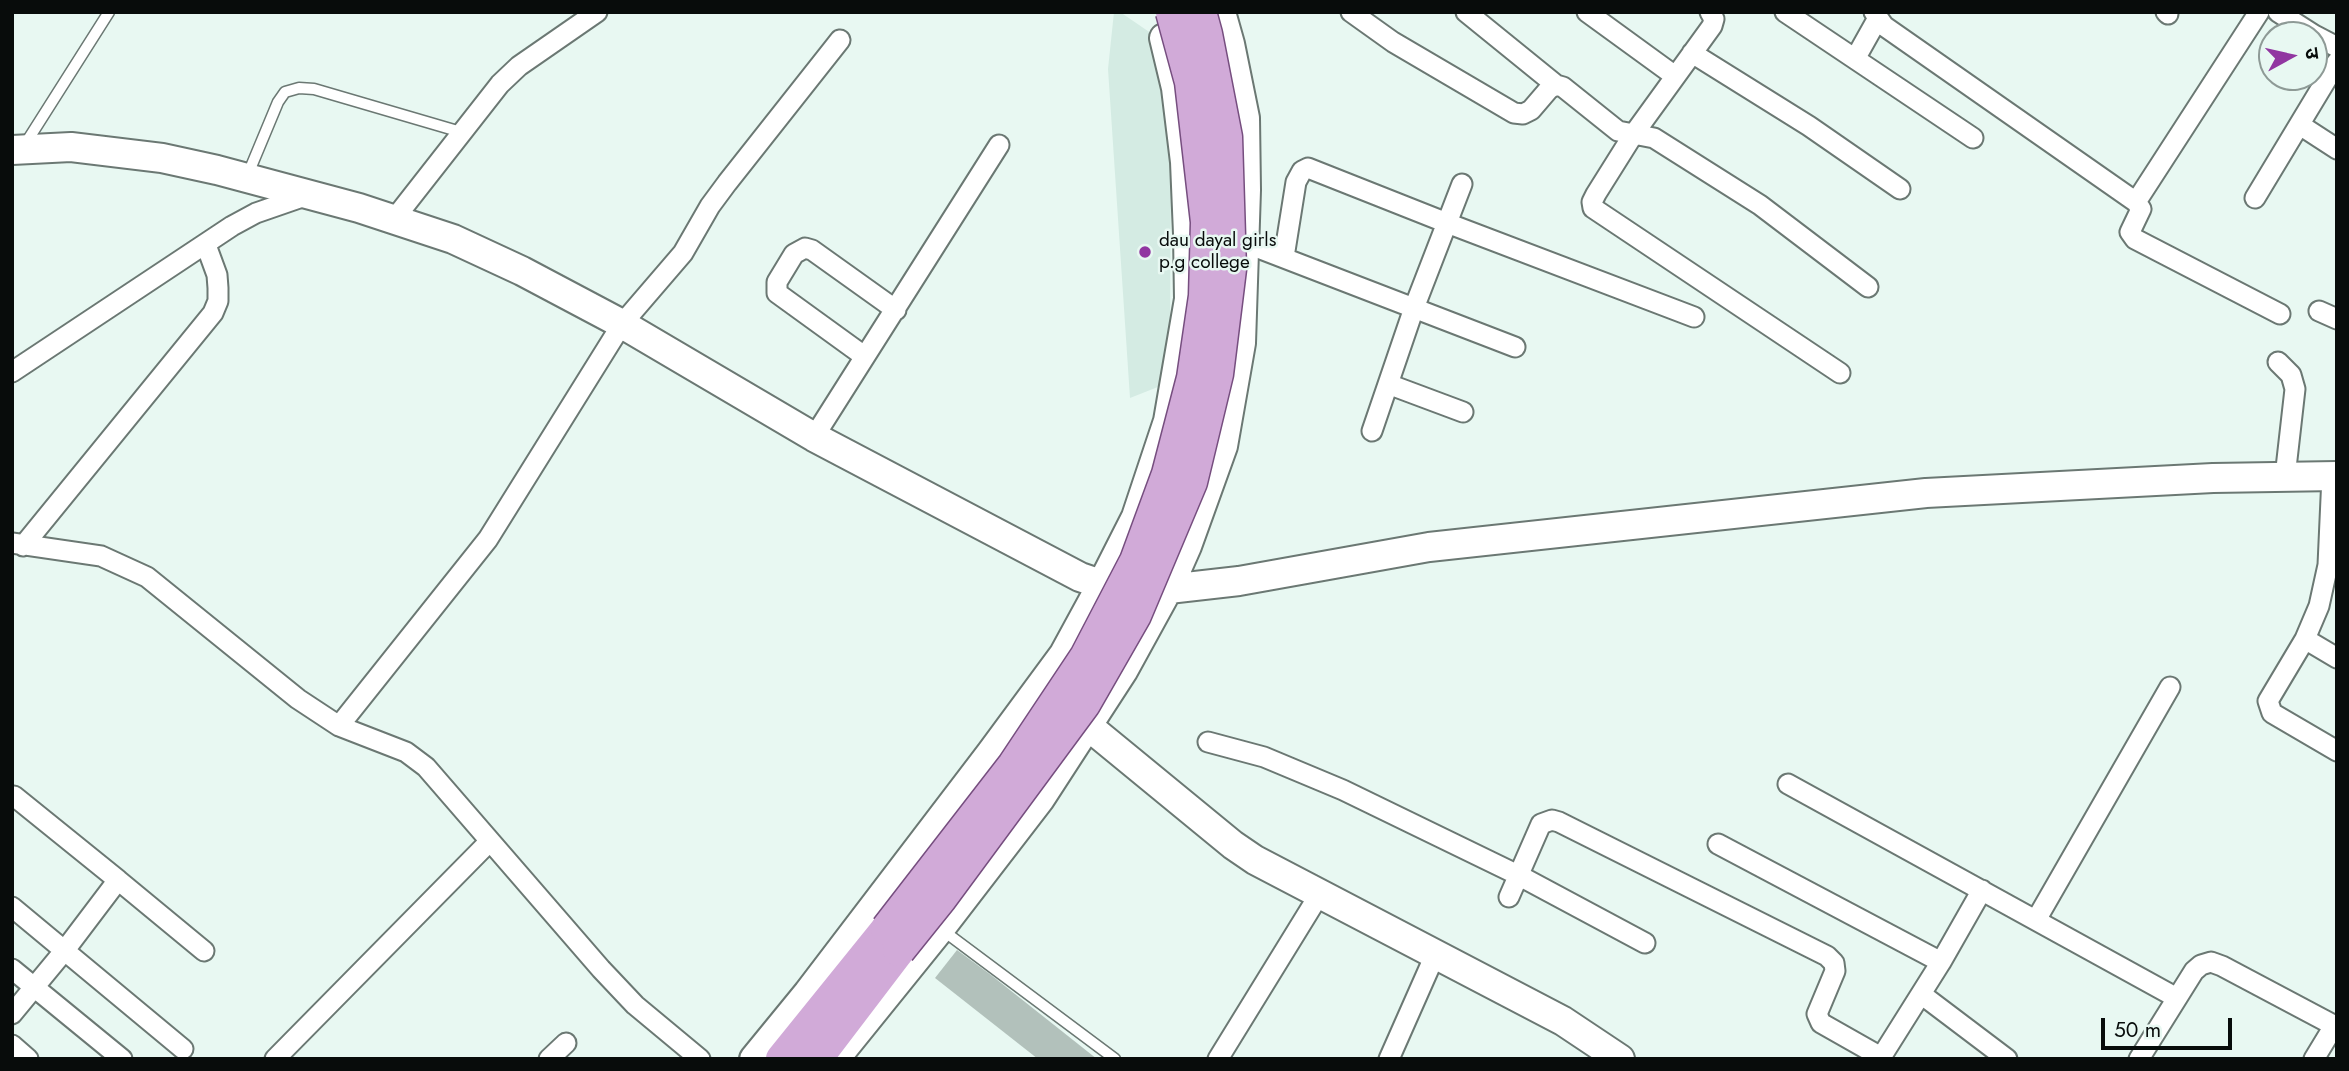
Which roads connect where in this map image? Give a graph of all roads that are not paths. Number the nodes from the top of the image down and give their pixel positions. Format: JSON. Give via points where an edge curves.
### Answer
{"nodes":[{"id":1,"x":109,"y":12,"type":"edge"},
{"id":2,"x":597,"y":12,"type":"edge"},
{"id":3,"x":1159,"y":12,"type":"edge"},
{"id":4,"x":1172,"y":12,"type":"edge"},
{"id":5,"x":1200,"y":12,"type":"edge"},
{"id":6,"x":1222,"y":12,"type":"edge"},
{"id":7,"x":1351,"y":12,"type":"edge"},
{"id":8,"x":1466,"y":12,"type":"edge"},
{"id":9,"x":1587,"y":12,"type":"edge"},
{"id":10,"x":1710,"y":12,"type":"edge"},
{"id":11,"x":1785,"y":12,"type":"edge"},
{"id":12,"x":2259,"y":12,"type":"edge"},
{"id":13,"x":1876,"y":15,"type":"edge"},
{"id":14,"x":840,"y":40,"type":"dead end"},
{"id":15,"x":1692,"y":53,"type":"junction"},
{"id":16,"x":1854,"y":59,"type":"junction"},
{"id":17,"x":2337,"y":62,"type":"edge"},
{"id":18,"x":1675,"y":76,"type":"junction"},
{"id":19,"x":1556,"y":85,"type":"junction"},
{"id":20,"x":2300,"y":125,"type":"junction"},
{"id":21,"x":461,"y":132,"type":"junction"},
{"id":22,"x":1633,"y":135,"type":"junction"},
{"id":23,"x":1973,"y":138,"type":"dead end"},
{"id":24,"x":999,"y":145,"type":"dead end"},
{"id":25,"x":17,"y":149,"type":"edge"},
{"id":26,"x":2337,"y":149,"type":"edge"},
{"id":27,"x":247,"y":178,"type":"junction"},
{"id":28,"x":1462,"y":184,"type":"dead end"},
{"id":29,"x":1900,"y":189,"type":"dead end"},
{"id":30,"x":308,"y":195,"type":"junction"},
{"id":31,"x":2255,"y":198,"type":"dead end"},
{"id":32,"x":2136,"y":202,"type":"junction"},
{"id":33,"x":396,"y":218,"type":"junction"},
{"id":34,"x":1447,"y":223,"type":"junction"},
{"id":35,"x":1245,"y":243,"type":"junction"},
{"id":36,"x":205,"y":245,"type":"junction"},
{"id":37,"x":1284,"y":257,"type":"junction"},
{"id":38,"x":1868,"y":287,"type":"dead end"},
{"id":39,"x":1414,"y":308,"type":"junction"},
{"id":40,"x":895,"y":310,"type":"junction"},
{"id":41,"x":2280,"y":314,"type":"dead end"},
{"id":42,"x":1695,"y":317,"type":"dead end"},
{"id":43,"x":622,"y":324,"type":"junction"},
{"id":44,"x":1515,"y":347,"type":"dead end"},
{"id":45,"x":864,"y":356,"type":"junction"},
{"id":46,"x":2278,"y":362,"type":"dead end"},
{"id":47,"x":12,"y":372,"type":"edge"},
{"id":48,"x":1840,"y":373,"type":"dead end"},
{"id":49,"x":1388,"y":384,"type":"junction"},
{"id":50,"x":1463,"y":412,"type":"dead end"},
{"id":51,"x":1372,"y":431,"type":"dead end"},
{"id":52,"x":814,"y":437,"type":"junction"},
{"id":53,"x":2334,"y":476,"type":"edge"},
{"id":54,"x":2286,"y":477,"type":"junction"},
{"id":55,"x":18,"y":544,"type":"edge"},
{"id":56,"x":2332,"y":567,"type":"edge"},
{"id":57,"x":1101,"y":586,"type":"junction"},
{"id":58,"x":1168,"y":589,"type":"junction"},
{"id":59,"x":2305,"y":639,"type":"junction"},
{"id":60,"x":2337,"y":658,"type":"edge"},
{"id":61,"x":2170,"y":687,"type":"dead end"},
{"id":62,"x":340,"y":726,"type":"junction"},
{"id":63,"x":1088,"y":726,"type":"junction"},
{"id":64,"x":1208,"y":742,"type":"dead end"},
{"id":65,"x":2337,"y":751,"type":"edge"},
{"id":66,"x":1787,"y":784,"type":"dead end"},
{"id":67,"x":14,"y":796,"type":"dead end"},
{"id":68,"x":490,"y":842,"type":"junction"},
{"id":69,"x":1718,"y":844,"type":"dead end"},
{"id":70,"x":1518,"y":875,"type":"junction"},
{"id":71,"x":118,"y":880,"type":"junction"},
{"id":72,"x":1982,"y":890,"type":"junction"},
{"id":73,"x":1319,"y":895,"type":"junction"},
{"id":74,"x":1509,"y":897,"type":"dead end"},
{"id":75,"x":12,"y":906,"type":"edge"},
{"id":76,"x":2036,"y":920,"type":"junction"},
{"id":77,"x":940,"y":929,"type":"junction"},
{"id":78,"x":893,"y":939,"type":"junction"},
{"id":79,"x":1645,"y":943,"type":"dead end"},
{"id":80,"x":65,"y":950,"type":"junction"},
{"id":81,"x":204,"y":951,"type":"dead end"},
{"id":82,"x":1435,"y":955,"type":"junction"},
{"id":83,"x":1941,"y":962,"type":"junction"},
{"id":84,"x":12,"y":969,"type":"edge"},
{"id":85,"x":35,"y":987,"type":"junction"},
{"id":86,"x":1921,"y":994,"type":"junction"},
{"id":87,"x":2177,"y":998,"type":"junction"},
{"id":88,"x":12,"y":1014,"type":"edge"},
{"id":89,"x":2336,"y":1026,"type":"edge"},
{"id":90,"x":566,"y":1043,"type":"dead end"},
{"id":91,"x":12,"y":1045,"type":"edge"},
{"id":92,"x":183,"y":1049,"type":"dead end"},
{"id":93,"x":1881,"y":1058,"type":"edge"},
{"id":94,"x":28,"y":1059,"type":"edge"},
{"id":95,"x":122,"y":1059,"type":"edge"},
{"id":96,"x":275,"y":1059,"type":"edge"},
{"id":97,"x":549,"y":1059,"type":"edge"},
{"id":98,"x":700,"y":1059,"type":"edge"},
{"id":99,"x":754,"y":1059,"type":"edge"},
{"id":100,"x":782,"y":1059,"type":"edge"},
{"id":101,"x":816,"y":1059,"type":"edge"},
{"id":102,"x":835,"y":1059,"type":"edge"},
{"id":103,"x":1115,"y":1059,"type":"edge"},
{"id":104,"x":1218,"y":1059,"type":"edge"},
{"id":105,"x":1389,"y":1059,"type":"edge"},
{"id":106,"x":1619,"y":1059,"type":"edge"},
{"id":107,"x":2007,"y":1059,"type":"edge"},
{"id":108,"x":2139,"y":1059,"type":"edge"},
{"id":109,"x":2314,"y":1059,"type":"edge"}],
"edges":[{"from":1,"to":25,"type":"lane"},
{"from":2,"to":21,"type":"street","via":[[519,66]]},
{"from":3,"to":57,"type":"street","via":[[1176,88],[1185,162],[1189,299],[1168,421],[1136,517]]},
{"from":4,"to":78,"type":"main road","bridge":true,"via":[[1191,82],[1207,222],[1205,296],[1193,379],[1168,474],[1136,561],[1086,657]]},
{"from":5,"to":78,"type":"main road","bridge":true,"via":[[1226,137],[1230,269],[1217,374],[1191,482],[1135,615],[1084,704],[940,899]]},
{"from":6,"to":35,"type":"street","via":[[1245,118]]},
{"from":7,"to":19,"type":"street","via":[[1392,42],[1514,113],[1531,110]]},
{"from":8,"to":19,"type":"street"},
{"from":9,"to":18,"type":"street"},
{"from":10,"to":15,"type":"street","via":[[1712,26]]},
{"from":11,"to":16,"type":"street"},
{"from":12,"to":32,"type":"street"},
{"from":13,"to":16,"type":"street"},
{"from":13,"to":32,"type":"street","via":[[1884,26]]},
{"from":14,"to":43,"type":"street","via":[[733,174],[683,253]]},
{"from":15,"to":18,"type":"street"},
{"from":15,"to":29,"type":"street"},
{"from":16,"to":23,"type":"street"},
{"from":17,"to":20,"type":"street"},
{"from":18,"to":22,"type":"street"},
{"from":19,"to":22,"type":"street","via":[[1618,131]]},
{"from":20,"to":26,"type":"street"},
{"from":20,"to":31,"type":"street"},
{"from":21,"to":27,"type":"lane","via":[[299,88],[285,92],[278,102]]},
{"from":21,"to":33,"type":"street"},
{"from":22,"to":38,"type":"street","via":[[1654,138],[1760,205]]},
{"from":22,"to":48,"type":"street","via":[[1596,194],[1593,208]]},
{"from":24,"to":40,"type":"street"},
{"from":25,"to":27,"type":"street","via":[[109,150]]},
{"from":27,"to":30,"type":"street"},
{"from":28,"to":34,"type":"street"},
{"from":30,"to":33,"type":"street"},
{"from":30,"to":36,"type":"street","via":[[256,213]]},
{"from":32,"to":41,"type":"street","via":[[2141,209],[2130,232],[2135,239]]},
{"from":33,"to":43,"type":"street","via":[[522,271]]},
{"from":34,"to":37,"type":"street","via":[[1308,168],[1296,182]]},
{"from":34,"to":39,"type":"street"},
{"from":34,"to":42,"type":"street"},
{"from":35,"to":37,"type":"street"},
{"from":35,"to":58,"type":"street","via":[[1241,343],[1223,446]]},
{"from":36,"to":47,"type":"street"},
{"from":36,"to":55,"type":"street","via":[[218,288],[213,313]]},
{"from":37,"to":39,"type":"street"},
{"from":39,"to":44,"type":"street"},
{"from":39,"to":49,"type":"street"},
{"from":40,"to":45,"type":"street"},
{"from":40,"to":45,"type":"street","via":[[812,250],[794,254],[777,282],[777,293]]},
{"from":43,"to":52,"type":"street"},
{"from":43,"to":62,"type":"street","via":[[488,539]]},
{"from":45,"to":52,"type":"street"},
{"from":46,"to":54,"type":"street","via":[[2291,375],[2295,389]]},
{"from":49,"to":50,"type":"street"},
{"from":49,"to":51,"type":"street"},
{"from":52,"to":57,"type":"street"},
{"from":53,"to":54,"type":"street"},
{"from":53,"to":56,"type":"street"},
{"from":54,"to":58,"type":"street","via":[[1926,493],[1429,547]]},
{"from":55,"to":62,"type":"street","via":[[100,556],[146,577],[298,699]]},
{"from":56,"to":59,"type":"street"},
{"from":57,"to":58,"type":"street","via":[[1121,591]]},
{"from":57,"to":99,"type":"street","via":[[1064,654]]},
{"from":58,"to":63,"type":"street"},
{"from":59,"to":60,"type":"street"},
{"from":59,"to":65,"type":"street","via":[[2270,695],[2269,709]]},
{"from":61,"to":76,"type":"street"},
{"from":62,"to":68,"type":"street","via":[[407,752],[426,767]]},
{"from":63,"to":73,"type":"street","via":[[1233,845]]},
{"from":63,"to":77,"type":"street","via":[[1040,799]]},
{"from":64,"to":70,"type":"street","via":[[1264,757],[1343,789]]},
{"from":66,"to":72,"type":"street"},
{"from":67,"to":71,"type":"street"},
{"from":68,"to":96,"type":"street"},
{"from":68,"to":98,"type":"street","via":[[601,969]]},
{"from":69,"to":83,"type":"street"},
{"from":70,"to":74,"type":"street"},
{"from":70,"to":79,"type":"street"},
{"from":70,"to":93,"type":"street","via":[[1541,824],[1552,820],[1817,950],[1834,963],[1835,971],[1817,1014],[1821,1023]]},
{"from":71,"to":80,"type":"street"},
{"from":71,"to":81,"type":"street"},
{"from":72,"to":76,"type":"street"},
{"from":72,"to":83,"type":"street"},
{"from":73,"to":82,"type":"street"},
{"from":73,"to":104,"type":"street"},
{"from":75,"to":80,"type":"street"},
{"from":76,"to":87,"type":"street"},
{"from":77,"to":102,"type":"street"},
{"from":77,"to":103,"type":"lane"},
{"from":78,"to":100,"type":"main road"},
{"from":78,"to":101,"type":"main road"},
{"from":80,"to":85,"type":"street"},
{"from":80,"to":92,"type":"street"},
{"from":82,"to":105,"type":"street"},
{"from":82,"to":106,"type":"street","via":[[1563,1021]]},
{"from":83,"to":86,"type":"street"},
{"from":84,"to":85,"type":"street"},
{"from":85,"to":88,"type":"street"},
{"from":85,"to":95,"type":"street"},
{"from":86,"to":93,"type":"street"},
{"from":86,"to":107,"type":"street"},
{"from":87,"to":89,"type":"street","via":[[2194,971],[2211,962]]},
{"from":87,"to":108,"type":"street"},
{"from":89,"to":109,"type":"street"},
{"from":90,"to":97,"type":"street"},
{"from":91,"to":94,"type":"street"}]}
